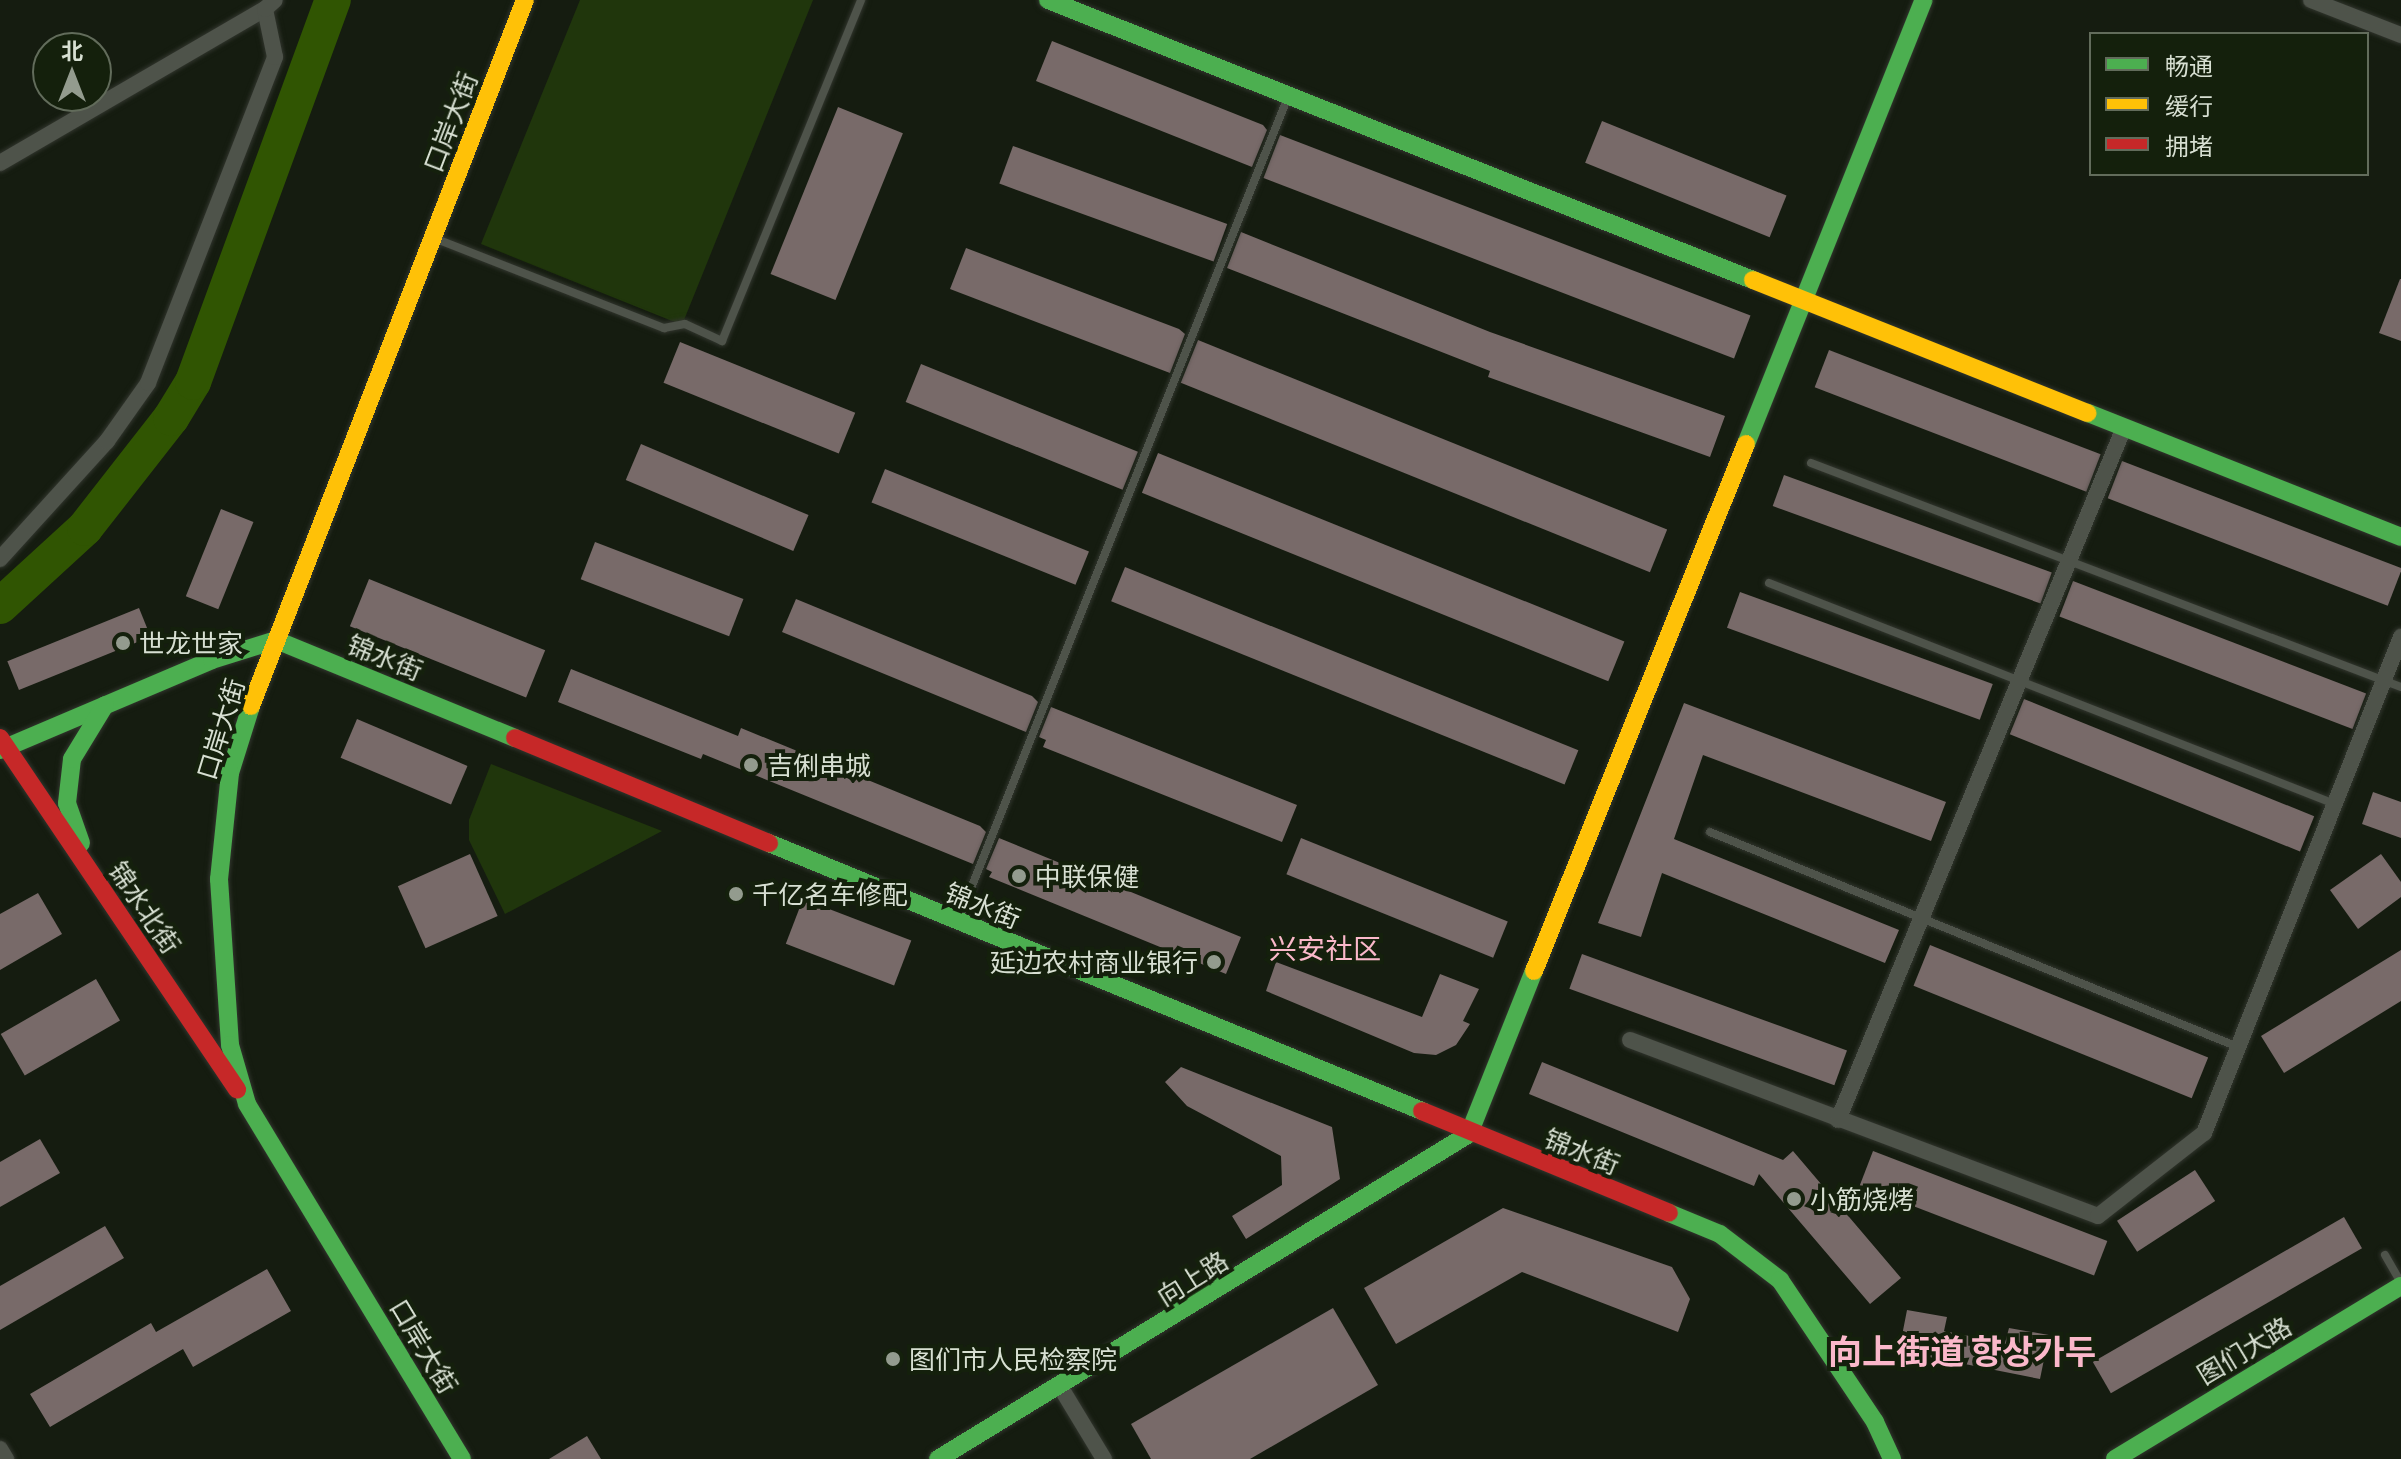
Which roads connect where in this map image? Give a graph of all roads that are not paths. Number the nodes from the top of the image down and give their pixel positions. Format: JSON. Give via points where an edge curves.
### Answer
{"nodes":[{"id":1,"x":525,"y":0,"type":"edge"},
{"id":2,"x":861,"y":0,"type":"edge"},
{"id":3,"x":1048,"y":0,"type":"edge"},
{"id":4,"x":1924,"y":0,"type":"edge"},
{"id":5,"x":2311,"y":0,"type":"edge"},
{"id":6,"x":270,"y":5,"type":"edge"},
{"id":7,"x":2401,"y":35,"type":"edge"},
{"id":8,"x":1289,"y":95,"type":"junction"},
{"id":9,"x":0,"y":163,"type":"edge"},
{"id":10,"x":433,"y":238,"type":"junction"},
{"id":11,"x":1804,"y":297,"type":"junction"},
{"id":12,"x":2123,"y":430,"type":"junction"},
{"id":13,"x":1811,"y":463,"type":"dead end"},
{"id":14,"x":2401,"y":537,"type":"edge"},
{"id":15,"x":0,"y":559,"type":"edge"},
{"id":16,"x":2069,"y":561,"type":"junction"},
{"id":17,"x":1769,"y":583,"type":"dead end"},
{"id":18,"x":2401,"y":637,"type":"edge"},
{"id":19,"x":276,"y":640,"type":"junction"},
{"id":20,"x":2019,"y":681,"type":"junction"},
{"id":21,"x":2384,"y":681,"type":"junction"},
{"id":22,"x":2401,"y":687,"type":"edge"},
{"id":23,"x":105,"y":705,"type":"junction"},
{"id":24,"x":2,"y":745,"type":"edge"},
{"id":25,"x":2335,"y":804,"type":"junction"},
{"id":26,"x":1710,"y":832,"type":"dead end"},
{"id":27,"x":90,"y":872,"type":"junction"},
{"id":28,"x":1921,"y":918,"type":"junction"},
{"id":29,"x":957,"y":922,"type":"junction"},
{"id":30,"x":1630,"y":1040,"type":"dead end"},
{"id":31,"x":2238,"y":1047,"type":"junction"},
{"id":32,"x":247,"y":1104,"type":"junction"},
{"id":33,"x":1838,"y":1120,"type":"junction"},
{"id":34,"x":1469,"y":1134,"type":"junction"},
{"id":35,"x":2385,"y":1255,"type":"dead end"},
{"id":36,"x":2401,"y":1285,"type":"edge"},
{"id":37,"x":1061,"y":1388,"type":"junction"},
{"id":38,"x":0,"y":1449,"type":"edge"},
{"id":39,"x":6,"y":1459,"type":"edge"},
{"id":40,"x":462,"y":1459,"type":"edge"},
{"id":41,"x":938,"y":1459,"type":"edge"},
{"id":42,"x":1104,"y":1459,"type":"edge"},
{"id":43,"x":1892,"y":1459,"type":"edge"},
{"id":44,"x":2115,"y":1459,"type":"edge"}],
"edges":[{"from":1,"to":10,"type":"main road","name":"口岸大街"},
{"from":2,"to":10,"type":"lane","via":[[722,341],[685,324],[664,328]]},
{"from":3,"to":8,"type":"main road"},
{"from":4,"to":11,"type":"main road"},
{"from":5,"to":7,"type":"street"},
{"from":6,"to":9,"type":"street"},
{"from":6,"to":15,"type":"street","via":[[275,57],[148,383],[107,441]]},
{"from":8,"to":11,"type":"main road"},
{"from":8,"to":29,"type":"lane"},
{"from":10,"to":19,"type":"main road","name":"口岸大街"},
{"from":11,"to":12,"type":"main road"},
{"from":11,"to":34,"type":"main road"},
{"from":12,"to":14,"type":"main road"},
{"from":12,"to":16,"type":"street"},
{"from":13,"to":16,"type":"lane"},
{"from":16,"to":20,"type":"street"},
{"from":16,"to":21,"type":"lane"},
{"from":17,"to":20,"type":"lane"},
{"from":18,"to":21,"type":"street"},
{"from":19,"to":23,"type":"main road","via":[[212,660]]},
{"from":19,"to":29,"type":"main road","name":"锦水街"},
{"from":19,"to":32,"type":"main road","name":"口岸大街","via":[[247,716],[222,820],[223,981],[230,1045]]},
{"from":20,"to":25,"type":"lane"},
{"from":20,"to":28,"type":"street"},
{"from":21,"to":22,"type":"lane"},
{"from":21,"to":25,"type":"street"},
{"from":23,"to":24,"type":"main road"},
{"from":23,"to":27,"type":"main road","via":[[72,759],[67,803]]},
{"from":24,"to":27,"type":"main road","name":"锦水北街"},
{"from":25,"to":31,"type":"street"},
{"from":26,"to":28,"type":"lane"},
{"from":27,"to":32,"type":"main road","name":"锦水北街"},
{"from":28,"to":31,"type":"lane"},
{"from":28,"to":33,"type":"street"},
{"from":29,"to":34,"type":"main road","name":"锦水街"},
{"from":30,"to":33,"type":"street"},
{"from":31,"to":33,"type":"street","via":[[2204,1133],[2098,1216]]},
{"from":32,"to":40,"type":"main road","name":"口岸大街"},
{"from":34,"to":37,"type":"main road","name":"向上路"},
{"from":34,"to":43,"type":"main road","name":"锦水街","via":[[1720,1234],[1780,1280],[1875,1422]]},
{"from":35,"to":36,"type":"lane"},
{"from":36,"to":44,"type":"main road","name":"图们大路"},
{"from":37,"to":41,"type":"main road","name":"向上路"},
{"from":37,"to":42,"type":"street"},
{"from":38,"to":39,"type":"street"}]}
